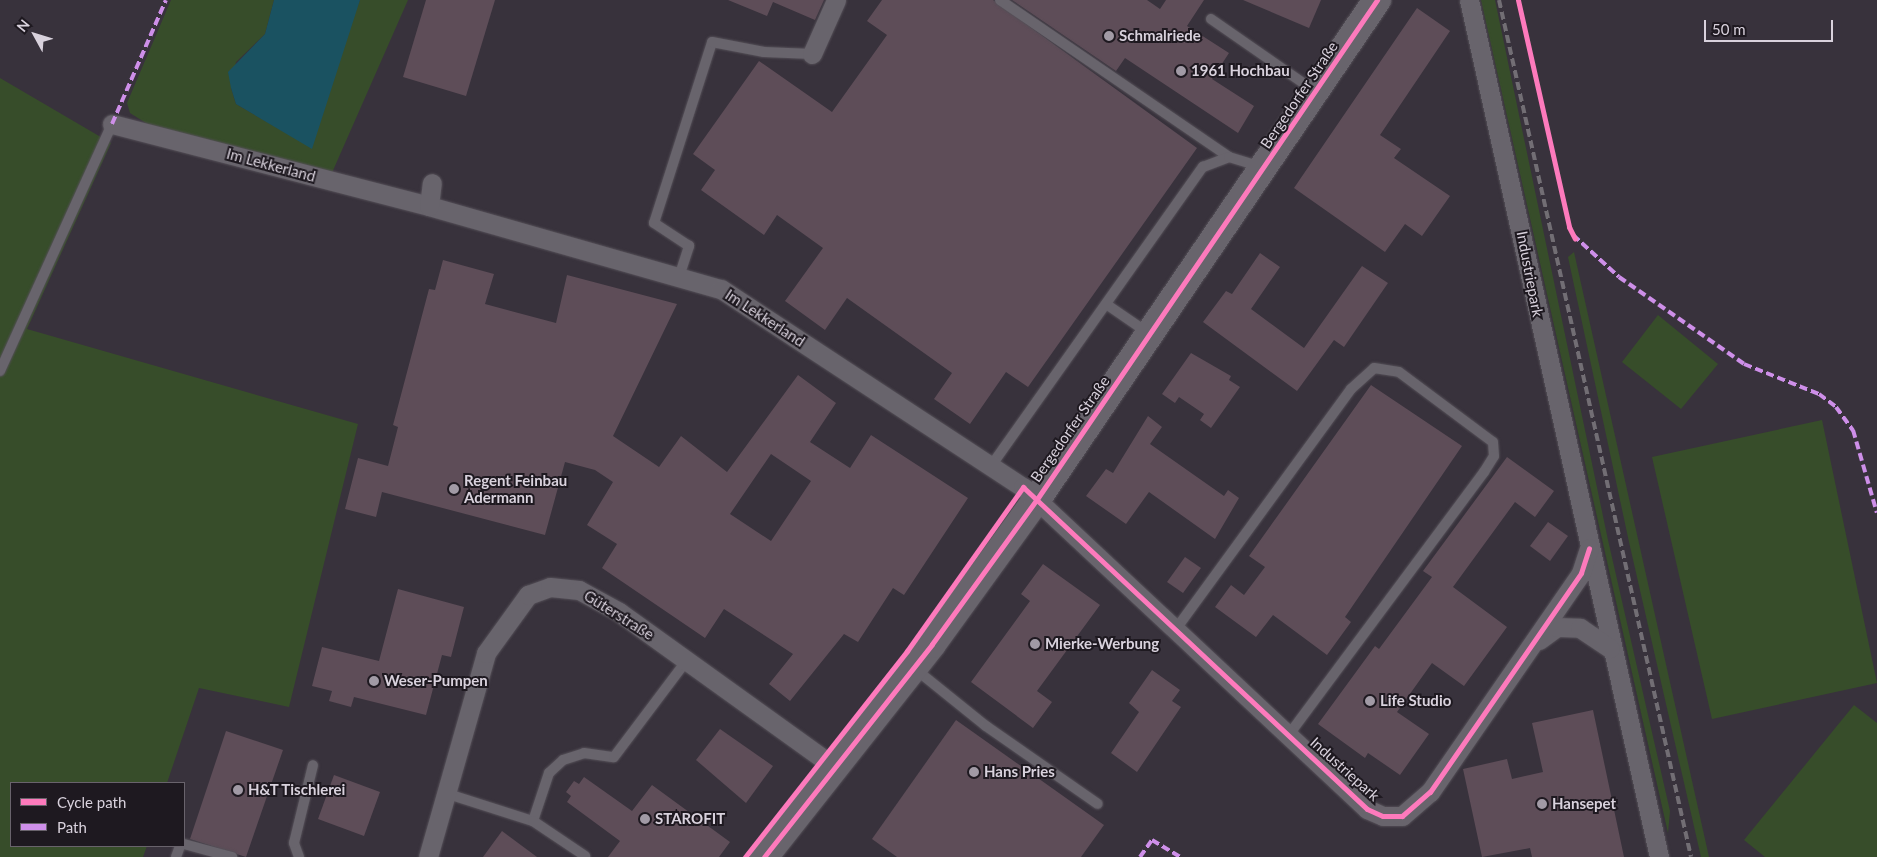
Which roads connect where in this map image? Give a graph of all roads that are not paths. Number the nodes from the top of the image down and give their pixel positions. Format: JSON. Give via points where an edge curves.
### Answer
{"nodes":[{"id":1,"x":836,"y":0,"type":"edge"},
{"id":2,"x":1000,"y":0,"type":"edge"},
{"id":3,"x":1377,"y":0,"type":"edge"},
{"id":4,"x":1469,"y":0,"type":"edge"},
{"id":5,"x":1212,"y":19,"type":"dead end"},
{"id":6,"x":812,"y":54,"type":"joint"},
{"id":7,"x":1316,"y":92,"type":"junction"},
{"id":8,"x":112,"y":124,"type":"joint"},
{"id":9,"x":1229,"y":157,"type":"junction"},
{"id":10,"x":1264,"y":169,"type":"junction"},
{"id":11,"x":432,"y":183,"type":"dead end"},
{"id":12,"x":429,"y":206,"type":"junction"},
{"id":13,"x":680,"y":277,"type":"junction"},
{"id":14,"x":1106,"y":304,"type":"junction"},
{"id":15,"x":1150,"y":335,"type":"junction"},
{"id":16,"x":0,"y":370,"type":"edge"},
{"id":17,"x":991,"y":466,"type":"junction"},
{"id":18,"x":1037,"y":499,"type":"junction"},
{"id":19,"x":1589,"y":548,"type":"junction"},
{"id":20,"x":1176,"y":629,"type":"junction"},
{"id":21,"x":1533,"y":644,"type":"junction"},
{"id":22,"x":1610,"y":648,"type":"junction"},
{"id":23,"x":687,"y":660,"type":"junction"},
{"id":24,"x":913,"y":668,"type":"junction"},
{"id":25,"x":1289,"y":735,"type":"junction"},
{"id":26,"x":313,"y":764,"type":"dead end"},
{"id":27,"x":835,"y":768,"type":"junction"},
{"id":28,"x":445,"y":793,"type":"junction"},
{"id":29,"x":1098,"y":804,"type":"dead end"},
{"id":30,"x":534,"y":821,"type":"junction"},
{"id":31,"x":185,"y":844,"type":"edge"},
{"id":32,"x":585,"y":856,"type":"dead end"},
{"id":33,"x":232,"y":857,"type":"edge"},
{"id":34,"x":299,"y":857,"type":"edge"},
{"id":35,"x":428,"y":857,"type":"edge"},
{"id":36,"x":764,"y":857,"type":"edge"},
{"id":37,"x":1659,"y":857,"type":"edge"}],
"edges":[{"from":1,"to":6,"type":"street"},
{"from":2,"to":9,"type":"lane"},
{"from":3,"to":7,"type":"street","name":"Bergedorfer Straße"},
{"from":4,"to":19,"type":"street","name":"Industriepark"},
{"from":5,"to":7,"type":"lane"},
{"from":6,"to":13,"type":"lane","via":[[764,52],[712,42],[654,223],[689,246]]},
{"from":7,"to":10,"type":"street","name":"Bergedorfer Straße"},
{"from":8,"to":12,"type":"street","name":"Im Lekkerland"},
{"from":8,"to":16,"type":"lane"},
{"from":9,"to":10,"type":"lane"},
{"from":9,"to":14,"type":"lane","via":[[1203,167]]},
{"from":10,"to":15,"type":"street","name":"Bergedorfer Straße"},
{"from":11,"to":12,"type":"street"},
{"from":12,"to":13,"type":"street","name":"Im Lekkerland"},
{"from":13,"to":17,"type":"street","name":"Im Lekkerland","via":[[721,289]]},
{"from":14,"to":15,"type":"lane"},
{"from":14,"to":17,"type":"lane"},
{"from":15,"to":18,"type":"street","name":"Bergedorfer Straße"},
{"from":17,"to":18,"type":"street","name":"Im Lekkerland"},
{"from":18,"to":20,"type":"street","name":"Industriepark"},
{"from":18,"to":24,"type":"street","name":"Bergedorfer Straße"},
{"from":19,"to":21,"type":"street","name":"Industriepark","via":[[1581,574]]},
{"from":19,"to":22,"type":"street","name":"Industriepark"},
{"from":20,"to":25,"type":"street","name":"Industriepark"},
{"from":20,"to":25,"type":"lane","via":[[1351,389],[1374,368],[1398,372],[1493,442],[1494,456],[1484,472]]},
{"from":21,"to":22,"type":"street","name":"Industriepark","via":[[1557,627],[1580,628]]},
{"from":21,"to":25,"type":"street","name":"Industriepark","via":[[1430,792],[1402,816],[1383,816],[1367,808]]},
{"from":22,"to":37,"type":"street","name":"Industriepark"},
{"from":23,"to":27,"type":"street","name":"Güterstraße"},
{"from":23,"to":28,"type":"street","name":"Güterstraße","via":[[580,590],[550,587],[528,595],[486,653]]},
{"from":23,"to":30,"type":"lane","via":[[614,757],[584,753],[563,760],[549,773]]},
{"from":24,"to":27,"type":"street","name":"Bergedorfer Straße"},
{"from":24,"to":29,"type":"lane","via":[[986,726]]},
{"from":26,"to":34,"type":"lane","via":[[294,843]]},
{"from":27,"to":36,"type":"street","name":"Bergedorfer Straße"},
{"from":28,"to":30,"type":"lane"},
{"from":28,"to":35,"type":"street","name":"Güterstraße"},
{"from":30,"to":32,"type":"lane"},
{"from":31,"to":33,"type":"lane"}]}
